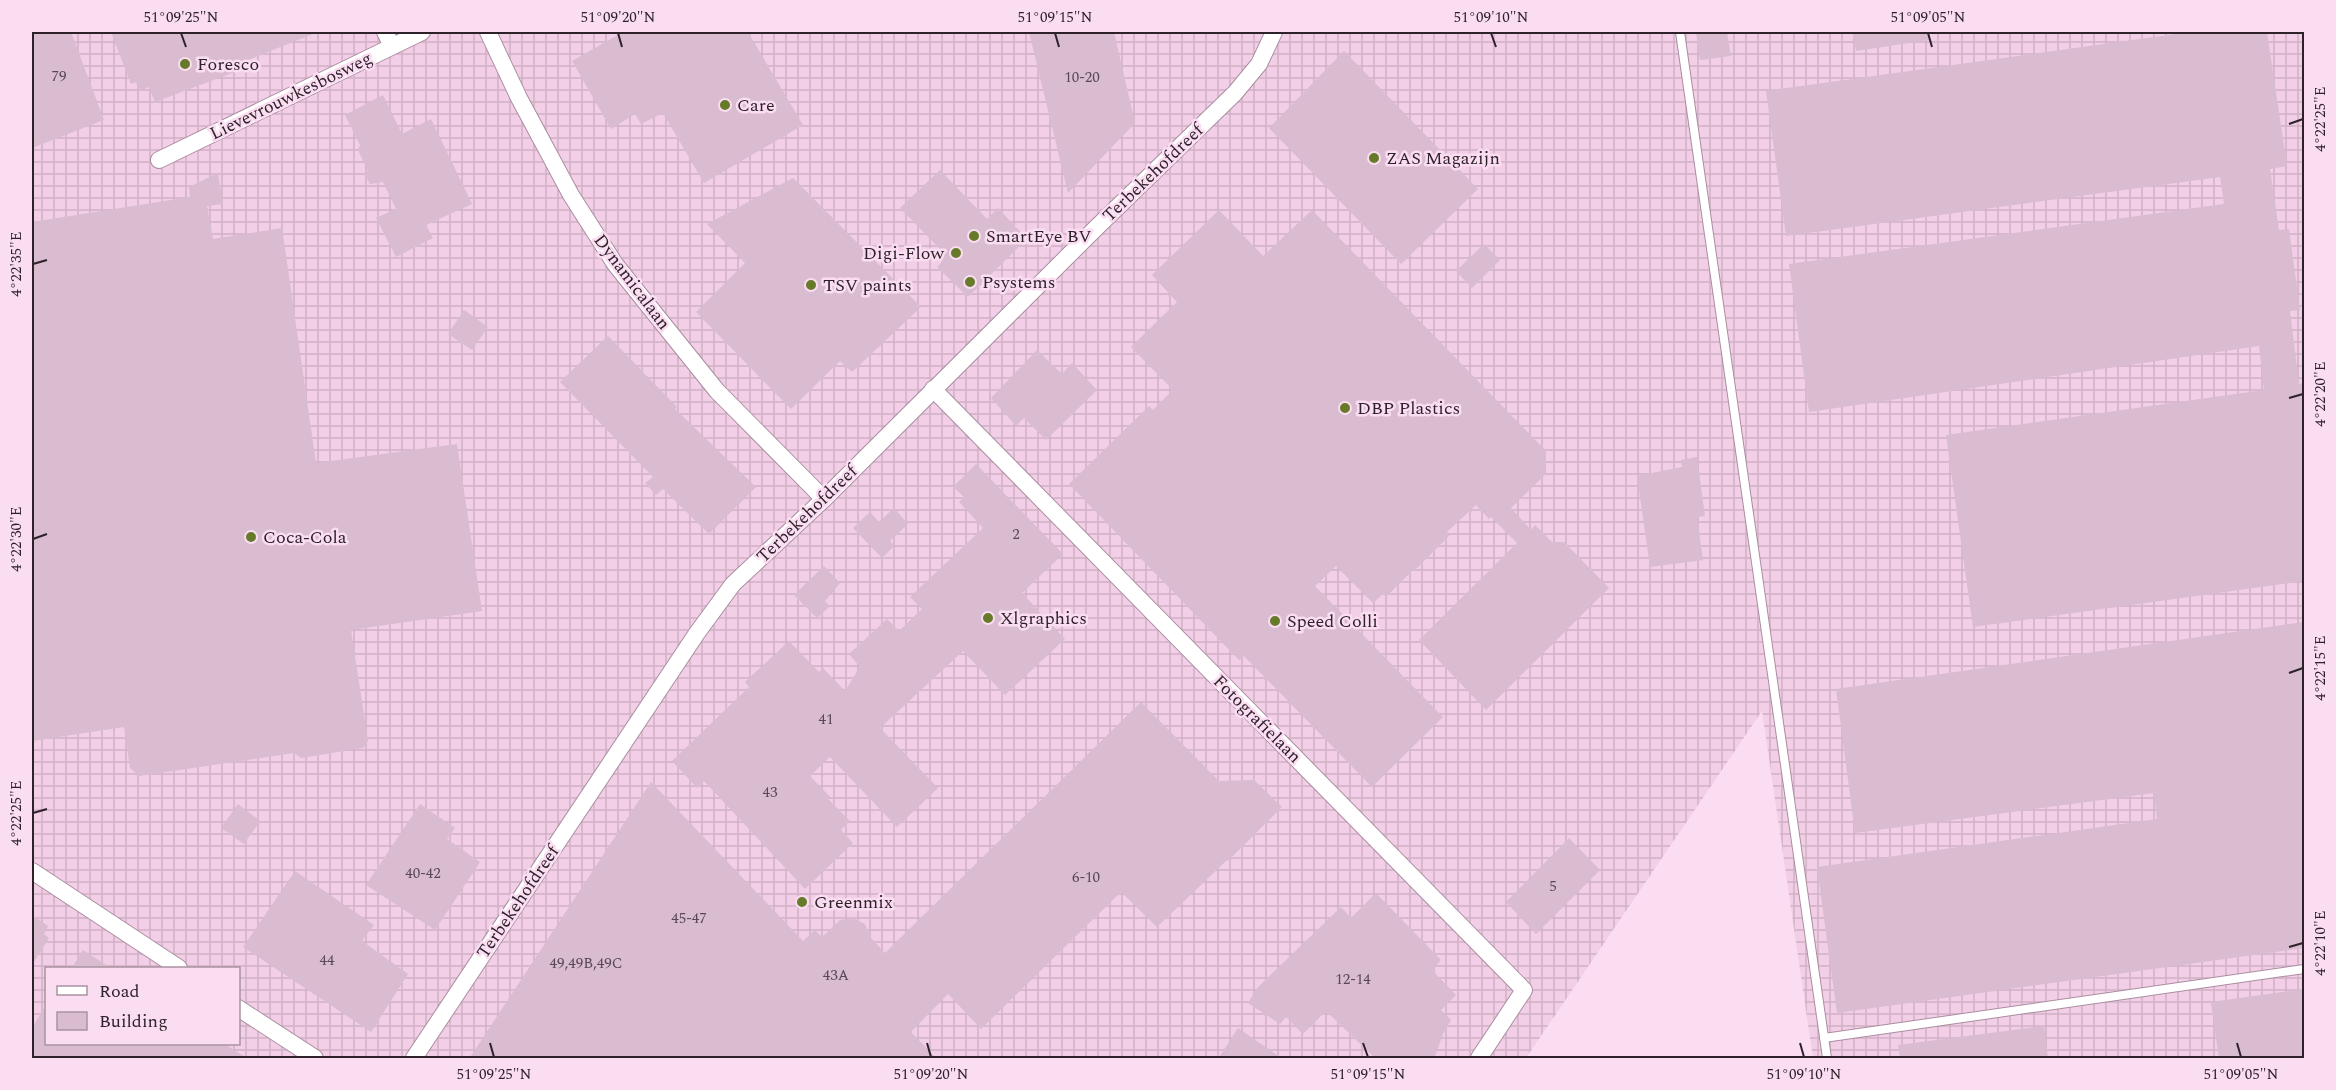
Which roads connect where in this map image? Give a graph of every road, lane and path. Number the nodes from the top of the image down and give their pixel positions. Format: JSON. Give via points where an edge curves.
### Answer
{"nodes":[{"id":1,"x":422,"y":32,"type":"edge"},
{"id":2,"x":488,"y":32,"type":"edge"},
{"id":3,"x":1274,"y":32,"type":"edge"},
{"id":4,"x":1680,"y":32,"type":"edge"},
{"id":5,"x":389,"y":39,"type":"edge"},
{"id":6,"x":159,"y":160,"type":"dead end"},
{"id":7,"x":933,"y":389,"type":"junction"},
{"id":8,"x":824,"y":500,"type":"junction"},
{"id":9,"x":32,"y":871,"type":"edge"},
{"id":10,"x":176,"y":967,"type":"edge"},
{"id":11,"x":2304,"y":969,"type":"edge"},
{"id":12,"x":240,"y":1009,"type":"edge"},
{"id":13,"x":1824,"y":1038,"type":"junction"},
{"id":14,"x":315,"y":1059,"type":"edge"},
{"id":15,"x":414,"y":1059,"type":"edge"},
{"id":16,"x":1479,"y":1059,"type":"edge"},
{"id":17,"x":1827,"y":1059,"type":"edge"}],
"edges":[{"from":1,"to":5,"type":"street","name":"Lievevrouwkesbosweg"},
{"from":2,"to":8,"type":"street","name":"Dynamicalaan","via":[[571,195],[615,264],[717,391]]},
{"from":3,"to":7,"type":"street","name":"Terbekehofdreef","via":[[1259,64],[1235,93]]},
{"from":4,"to":13,"type":"lane"},
{"from":5,"to":6,"type":"street","name":"Lievevrouwkesbosweg"},
{"from":7,"to":8,"type":"street","name":"Terbekehofdreef"},
{"from":7,"to":16,"type":"street","name":"Fotografielaan","via":[[1524,990]]},
{"from":8,"to":15,"type":"street","name":"Terbekehofdreef","via":[[733,584],[697,633]]},
{"from":9,"to":10,"type":"street"},
{"from":11,"to":13,"type":"lane"},
{"from":12,"to":14,"type":"street"},
{"from":13,"to":17,"type":"lane"}]}
